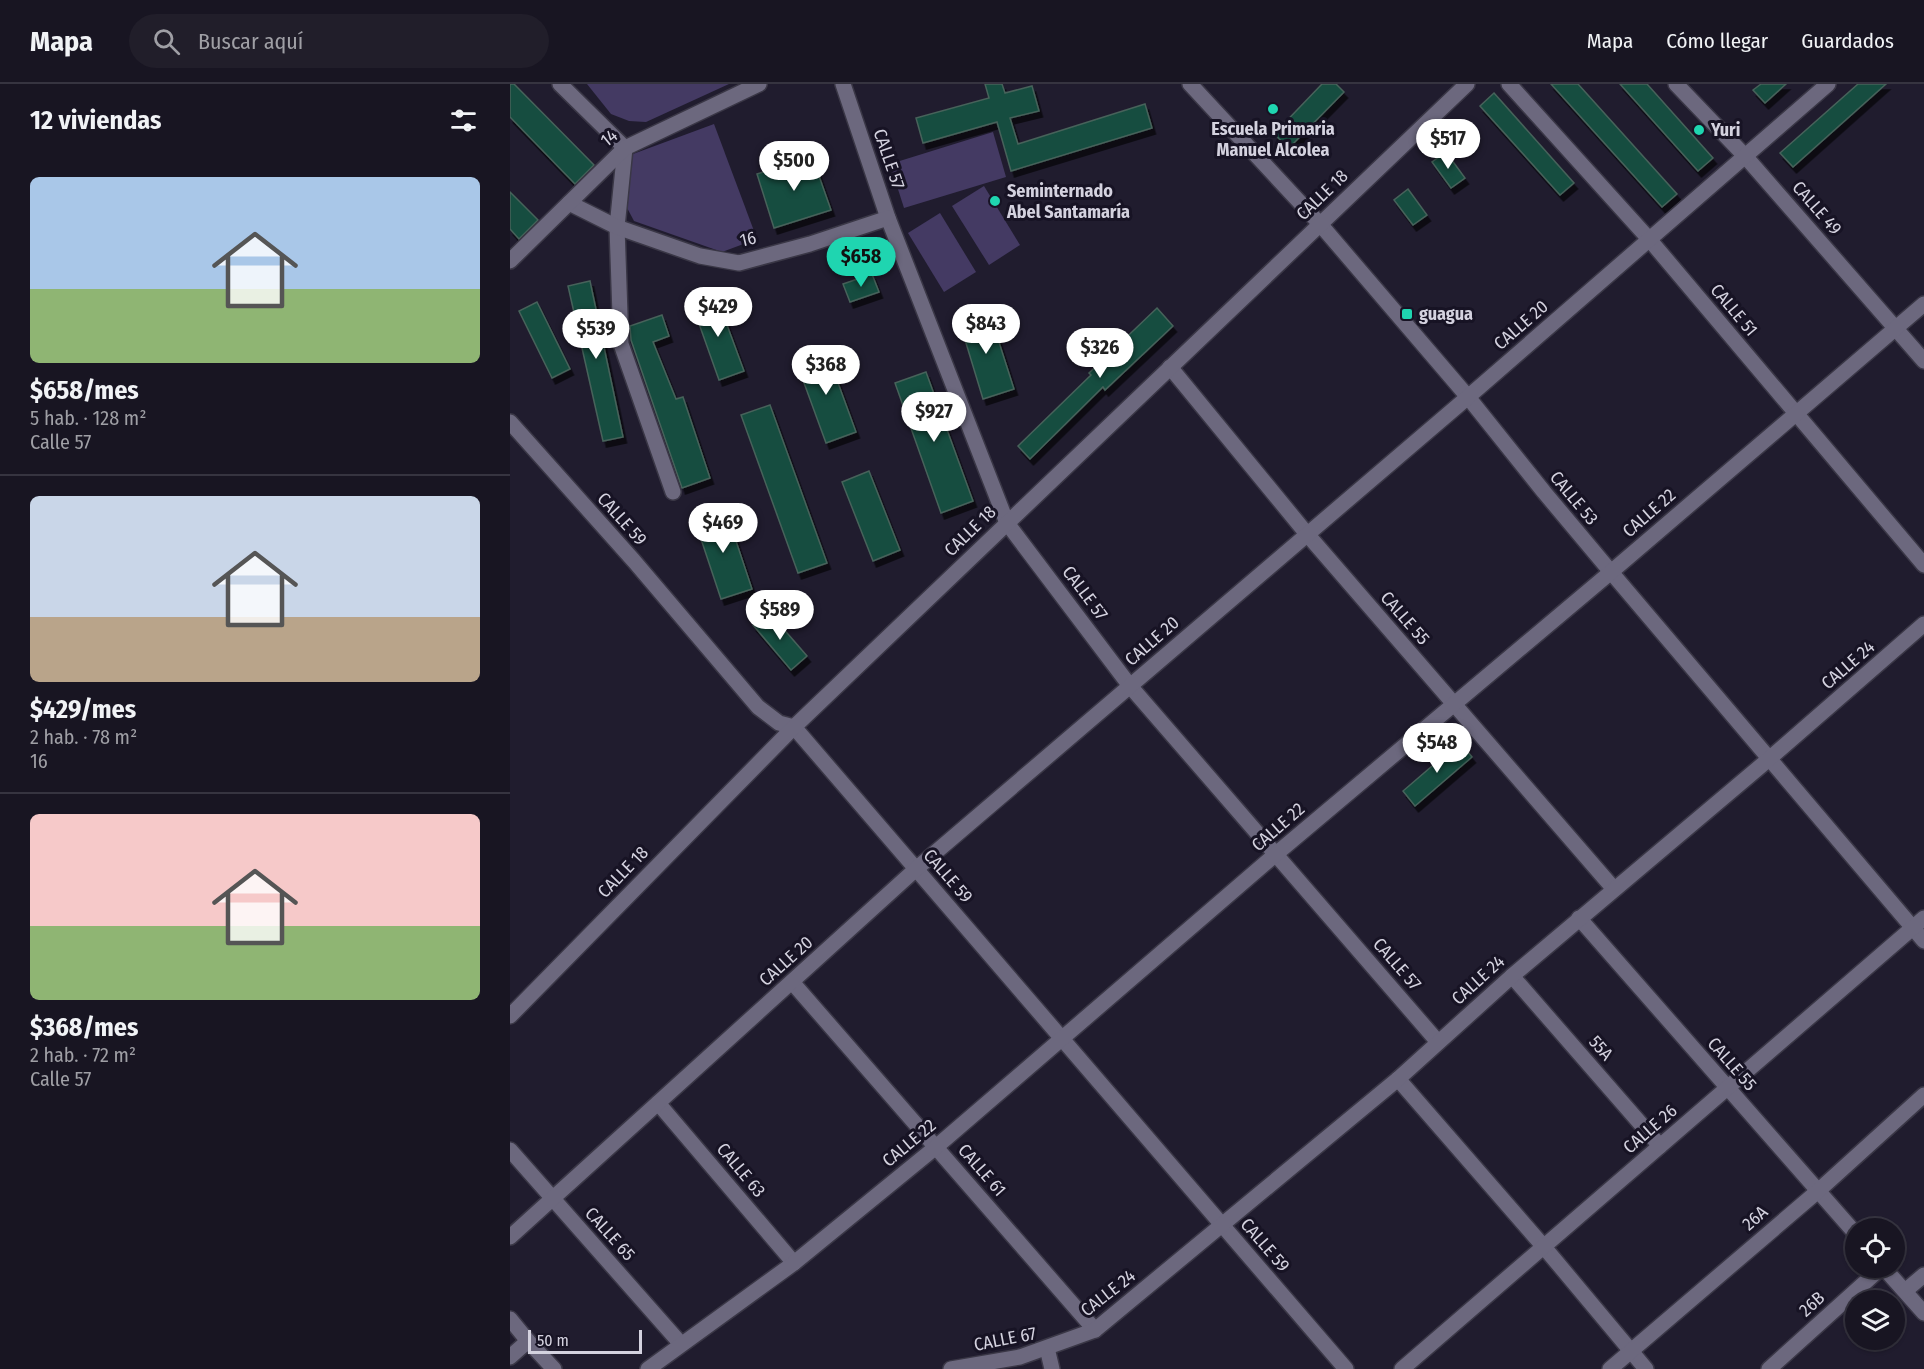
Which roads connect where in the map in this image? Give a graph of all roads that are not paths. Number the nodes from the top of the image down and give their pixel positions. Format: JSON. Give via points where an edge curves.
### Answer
{"nodes":[{"id":1,"x":560,"y":84,"type":"edge"},
{"id":2,"x":759,"y":84,"type":"edge"},
{"id":3,"x":843,"y":84,"type":"edge"},
{"id":4,"x":1190,"y":84,"type":"edge"},
{"id":5,"x":1467,"y":84,"type":"edge"},
{"id":6,"x":1509,"y":84,"type":"edge"},
{"id":7,"x":1676,"y":84,"type":"edge"},
{"id":8,"x":1828,"y":84,"type":"edge"},
{"id":9,"x":625,"y":148,"type":"junction"},
{"id":10,"x":1745,"y":156,"type":"junction"},
{"id":11,"x":569,"y":203,"type":"junction"},
{"id":12,"x":888,"y":218,"type":"junction"},
{"id":13,"x":1320,"y":224,"type":"junction"},
{"id":14,"x":617,"y":227,"type":"junction"},
{"id":15,"x":1649,"y":239,"type":"junction"},
{"id":16,"x":510,"y":261,"type":"edge"},
{"id":17,"x":1924,"y":304,"type":"edge"},
{"id":18,"x":1895,"y":328,"type":"junction"},
{"id":19,"x":1924,"y":361,"type":"edge"},
{"id":20,"x":1170,"y":367,"type":"junction"},
{"id":21,"x":1468,"y":397,"type":"junction"},
{"id":22,"x":1796,"y":413,"type":"junction"},
{"id":23,"x":510,"y":422,"type":"edge"},
{"id":24,"x":673,"y":492,"type":"dead end"},
{"id":25,"x":1007,"y":523,"type":"junction"},
{"id":26,"x":1307,"y":534,"type":"junction"},
{"id":27,"x":1924,"y":565,"type":"edge"},
{"id":28,"x":1611,"y":572,"type":"junction"},
{"id":29,"x":1924,"y":624,"type":"edge"},
{"id":30,"x":1130,"y":686,"type":"junction"},
{"id":31,"x":1453,"y":703,"type":"junction"},
{"id":32,"x":794,"y":727,"type":"junction"},
{"id":33,"x":1769,"y":759,"type":"junction"},
{"id":34,"x":1276,"y":854,"type":"junction"},
{"id":35,"x":916,"y":869,"type":"junction"},
{"id":36,"x":1614,"y":889,"type":"junction"},
{"id":37,"x":1579,"y":918,"type":"junction"},
{"id":38,"x":1919,"y":923,"type":"edge"},
{"id":39,"x":1924,"y":941,"type":"edge"},
{"id":40,"x":1512,"y":976,"type":"junction"},
{"id":41,"x":792,"y":982,"type":"junction"},
{"id":42,"x":510,"y":1016,"type":"edge"},
{"id":43,"x":1061,"y":1038,"type":"junction"},
{"id":44,"x":1438,"y":1042,"type":"junction"},
{"id":45,"x":1398,"y":1079,"type":"junction"},
{"id":46,"x":1728,"y":1088,"type":"junction"},
{"id":47,"x":1924,"y":1095,"type":"edge"},
{"id":48,"x":658,"y":1103,"type":"junction"},
{"id":49,"x":1660,"y":1146,"type":"junction"},
{"id":50,"x":936,"y":1147,"type":"junction"},
{"id":51,"x":510,"y":1150,"type":"edge"},
{"id":52,"x":1818,"y":1191,"type":"junction"},
{"id":53,"x":552,"y":1199,"type":"junction"},
{"id":54,"x":1845,"y":1222,"type":"edge"},
{"id":55,"x":1222,"y":1225,"type":"junction"},
{"id":56,"x":510,"y":1237,"type":"edge"},
{"id":57,"x":1544,"y":1247,"type":"junction"},
{"id":58,"x":794,"y":1263,"type":"junction"},
{"id":59,"x":1924,"y":1275,"type":"edge"},
{"id":60,"x":1872,"y":1278,"type":"edge"},
{"id":61,"x":1893,"y":1278,"type":"edge"},
{"id":62,"x":1904,"y":1290,"type":"edge"},
{"id":63,"x":1905,"y":1291,"type":"joint"},
{"id":64,"x":1924,"y":1312,"type":"edge"},
{"id":65,"x":510,"y":1319,"type":"edge"},
{"id":66,"x":1095,"y":1330,"type":"junction"},
{"id":67,"x":528,"y":1341,"type":"junction"},
{"id":68,"x":681,"y":1344,"type":"junction"},
{"id":69,"x":1047,"y":1348,"type":"junction"},
{"id":70,"x":1630,"y":1351,"type":"junction"},
{"id":71,"x":510,"y":1357,"type":"edge"},
{"id":72,"x":554,"y":1369,"type":"edge"},
{"id":73,"x":648,"y":1369,"type":"edge"},
{"id":74,"x":951,"y":1369,"type":"edge"},
{"id":75,"x":1052,"y":1369,"type":"edge"},
{"id":76,"x":1346,"y":1369,"type":"edge"},
{"id":77,"x":1402,"y":1369,"type":"edge"},
{"id":78,"x":1610,"y":1369,"type":"edge"},
{"id":79,"x":1646,"y":1369,"type":"edge"},
{"id":80,"x":1769,"y":1369,"type":"edge"}],
"edges":[{"from":1,"to":9,"type":"street"},
{"from":2,"to":9,"type":"street","name":"14"},
{"from":3,"to":12,"type":"street","name":"CALLE 57"},
{"from":4,"to":13,"type":"street","name":"CALLE 53"},
{"from":5,"to":13,"type":"street","name":"CALLE 18"},
{"from":6,"to":15,"type":"street","name":"CALLE 51"},
{"from":7,"to":10,"type":"street","name":"CALLE 49"},
{"from":8,"to":10,"type":"street","name":"CALLE 20"},
{"from":9,"to":11,"type":"street","name":"14"},
{"from":9,"to":14,"type":"street"},
{"from":10,"to":15,"type":"street","name":"CALLE 20"},
{"from":10,"to":18,"type":"street","name":"CALLE 49"},
{"from":11,"to":14,"type":"street","name":"16"},
{"from":11,"to":16,"type":"street","name":"14"},
{"from":12,"to":14,"type":"street","name":"16","via":[[739,263],[700,256]]},
{"from":12,"to":25,"type":"street","name":"CALLE 57"},
{"from":13,"to":20,"type":"street","name":"CALLE 18"},
{"from":13,"to":21,"type":"street","name":"CALLE 53"},
{"from":14,"to":24,"type":"street","via":[[621,344]]},
{"from":15,"to":21,"type":"street","name":"CALLE 20"},
{"from":15,"to":22,"type":"street","name":"CALLE 51"},
{"from":17,"to":18,"type":"street","name":"CALLE 22"},
{"from":18,"to":19,"type":"street","name":"CALLE 49"},
{"from":18,"to":22,"type":"street","name":"CALLE 22"},
{"from":20,"to":25,"type":"street","name":"CALLE 18"},
{"from":20,"to":26,"type":"street","name":"CALLE 55"},
{"from":21,"to":26,"type":"street","name":"CALLE 20"},
{"from":21,"to":28,"type":"street","name":"CALLE 53"},
{"from":22,"to":27,"type":"street","name":"CALLE 51"},
{"from":22,"to":28,"type":"street","name":"CALLE 22"},
{"from":23,"to":32,"type":"street","name":"CALLE 59","via":[[758,707],[779,723]]},
{"from":25,"to":30,"type":"street","name":"CALLE 57"},
{"from":25,"to":32,"type":"street","name":"CALLE 18"},
{"from":26,"to":30,"type":"street","name":"CALLE 20"},
{"from":26,"to":31,"type":"street","name":"CALLE 55"},
{"from":28,"to":31,"type":"street","name":"CALLE 22"},
{"from":28,"to":33,"type":"street","name":"CALLE 53"},
{"from":29,"to":33,"type":"street","name":"CALLE 24"},
{"from":30,"to":34,"type":"street","name":"CALLE 57"},
{"from":30,"to":35,"type":"street","name":"CALLE 20"},
{"from":31,"to":34,"type":"street","name":"CALLE 22"},
{"from":31,"to":36,"type":"street","name":"CALLE 55"},
{"from":32,"to":35,"type":"street","name":"CALLE 59"},
{"from":32,"to":42,"type":"street","name":"CALLE 18"},
{"from":33,"to":36,"type":"street","name":"CALLE 24"},
{"from":33,"to":38,"type":"street","name":"CALLE 53"},
{"from":34,"to":43,"type":"street","name":"CALLE 22"},
{"from":34,"to":44,"type":"street","name":"CALLE 57"},
{"from":35,"to":41,"type":"street","name":"CALLE 20"},
{"from":35,"to":43,"type":"street","name":"CALLE 59"},
{"from":36,"to":37,"type":"street","name":"CALLE 24"},
{"from":37,"to":40,"type":"street","name":"CALLE 24"},
{"from":37,"to":46,"type":"street","name":"CALLE 55"},
{"from":38,"to":39,"type":"street","name":"CALLE 53"},
{"from":38,"to":46,"type":"street","name":"CALLE 26"},
{"from":40,"to":44,"type":"street","name":"CALLE 24"},
{"from":40,"to":49,"type":"street","name":"55A"},
{"from":41,"to":48,"type":"street","name":"CALLE 20"},
{"from":41,"to":50,"type":"street","name":"CALLE 61"},
{"from":43,"to":50,"type":"street","name":"CALLE 22"},
{"from":43,"to":55,"type":"street","name":"CALLE 59"},
{"from":44,"to":45,"type":"street","name":"CALLE 24"},
{"from":45,"to":55,"type":"street","name":"CALLE 24"},
{"from":45,"to":57,"type":"street"},
{"from":46,"to":49,"type":"street","name":"CALLE 26"},
{"from":46,"to":52,"type":"street","name":"CALLE 55"},
{"from":47,"to":52,"type":"street","name":"26A"},
{"from":48,"to":53,"type":"street","name":"CALLE 20"},
{"from":48,"to":58,"type":"street","name":"CALLE 63"},
{"from":49,"to":57,"type":"street","name":"CALLE 26"},
{"from":50,"to":58,"type":"street","name":"CALLE 22"},
{"from":50,"to":66,"type":"street","name":"CALLE 61"},
{"from":51,"to":53,"type":"street","name":"CALLE 65"},
{"from":52,"to":54,"type":"street","name":"CALLE 55"},
{"from":52,"to":70,"type":"street","name":"26A"},
{"from":53,"to":56,"type":"street","name":"CALLE 20"},
{"from":53,"to":68,"type":"street","name":"CALLE 65"},
{"from":55,"to":66,"type":"street","name":"CALLE 24"},
{"from":55,"to":76,"type":"street","name":"CALLE 59"},
{"from":57,"to":70,"type":"street"},
{"from":57,"to":77,"type":"street","name":"CALLE 26"},
{"from":58,"to":68,"type":"street","name":"CALLE 22"},
{"from":59,"to":63,"type":"street"},
{"from":60,"to":80,"type":"street","name":"26B"},
{"from":61,"to":62,"type":"street"},
{"from":63,"to":64,"type":"street"},
{"from":65,"to":67,"type":"street"},
{"from":66,"to":69,"type":"street","name":"CALLE 24"},
{"from":67,"to":71,"type":"street"},
{"from":67,"to":72,"type":"street"},
{"from":68,"to":73,"type":"street","name":"CALLE 22"},
{"from":69,"to":74,"type":"street","name":"CALLE 67","via":[[1020,1357]]},
{"from":69,"to":75,"type":"street","name":"CALLE 67"},
{"from":70,"to":78,"type":"street","name":"26A"},
{"from":70,"to":79,"type":"street"}]}
